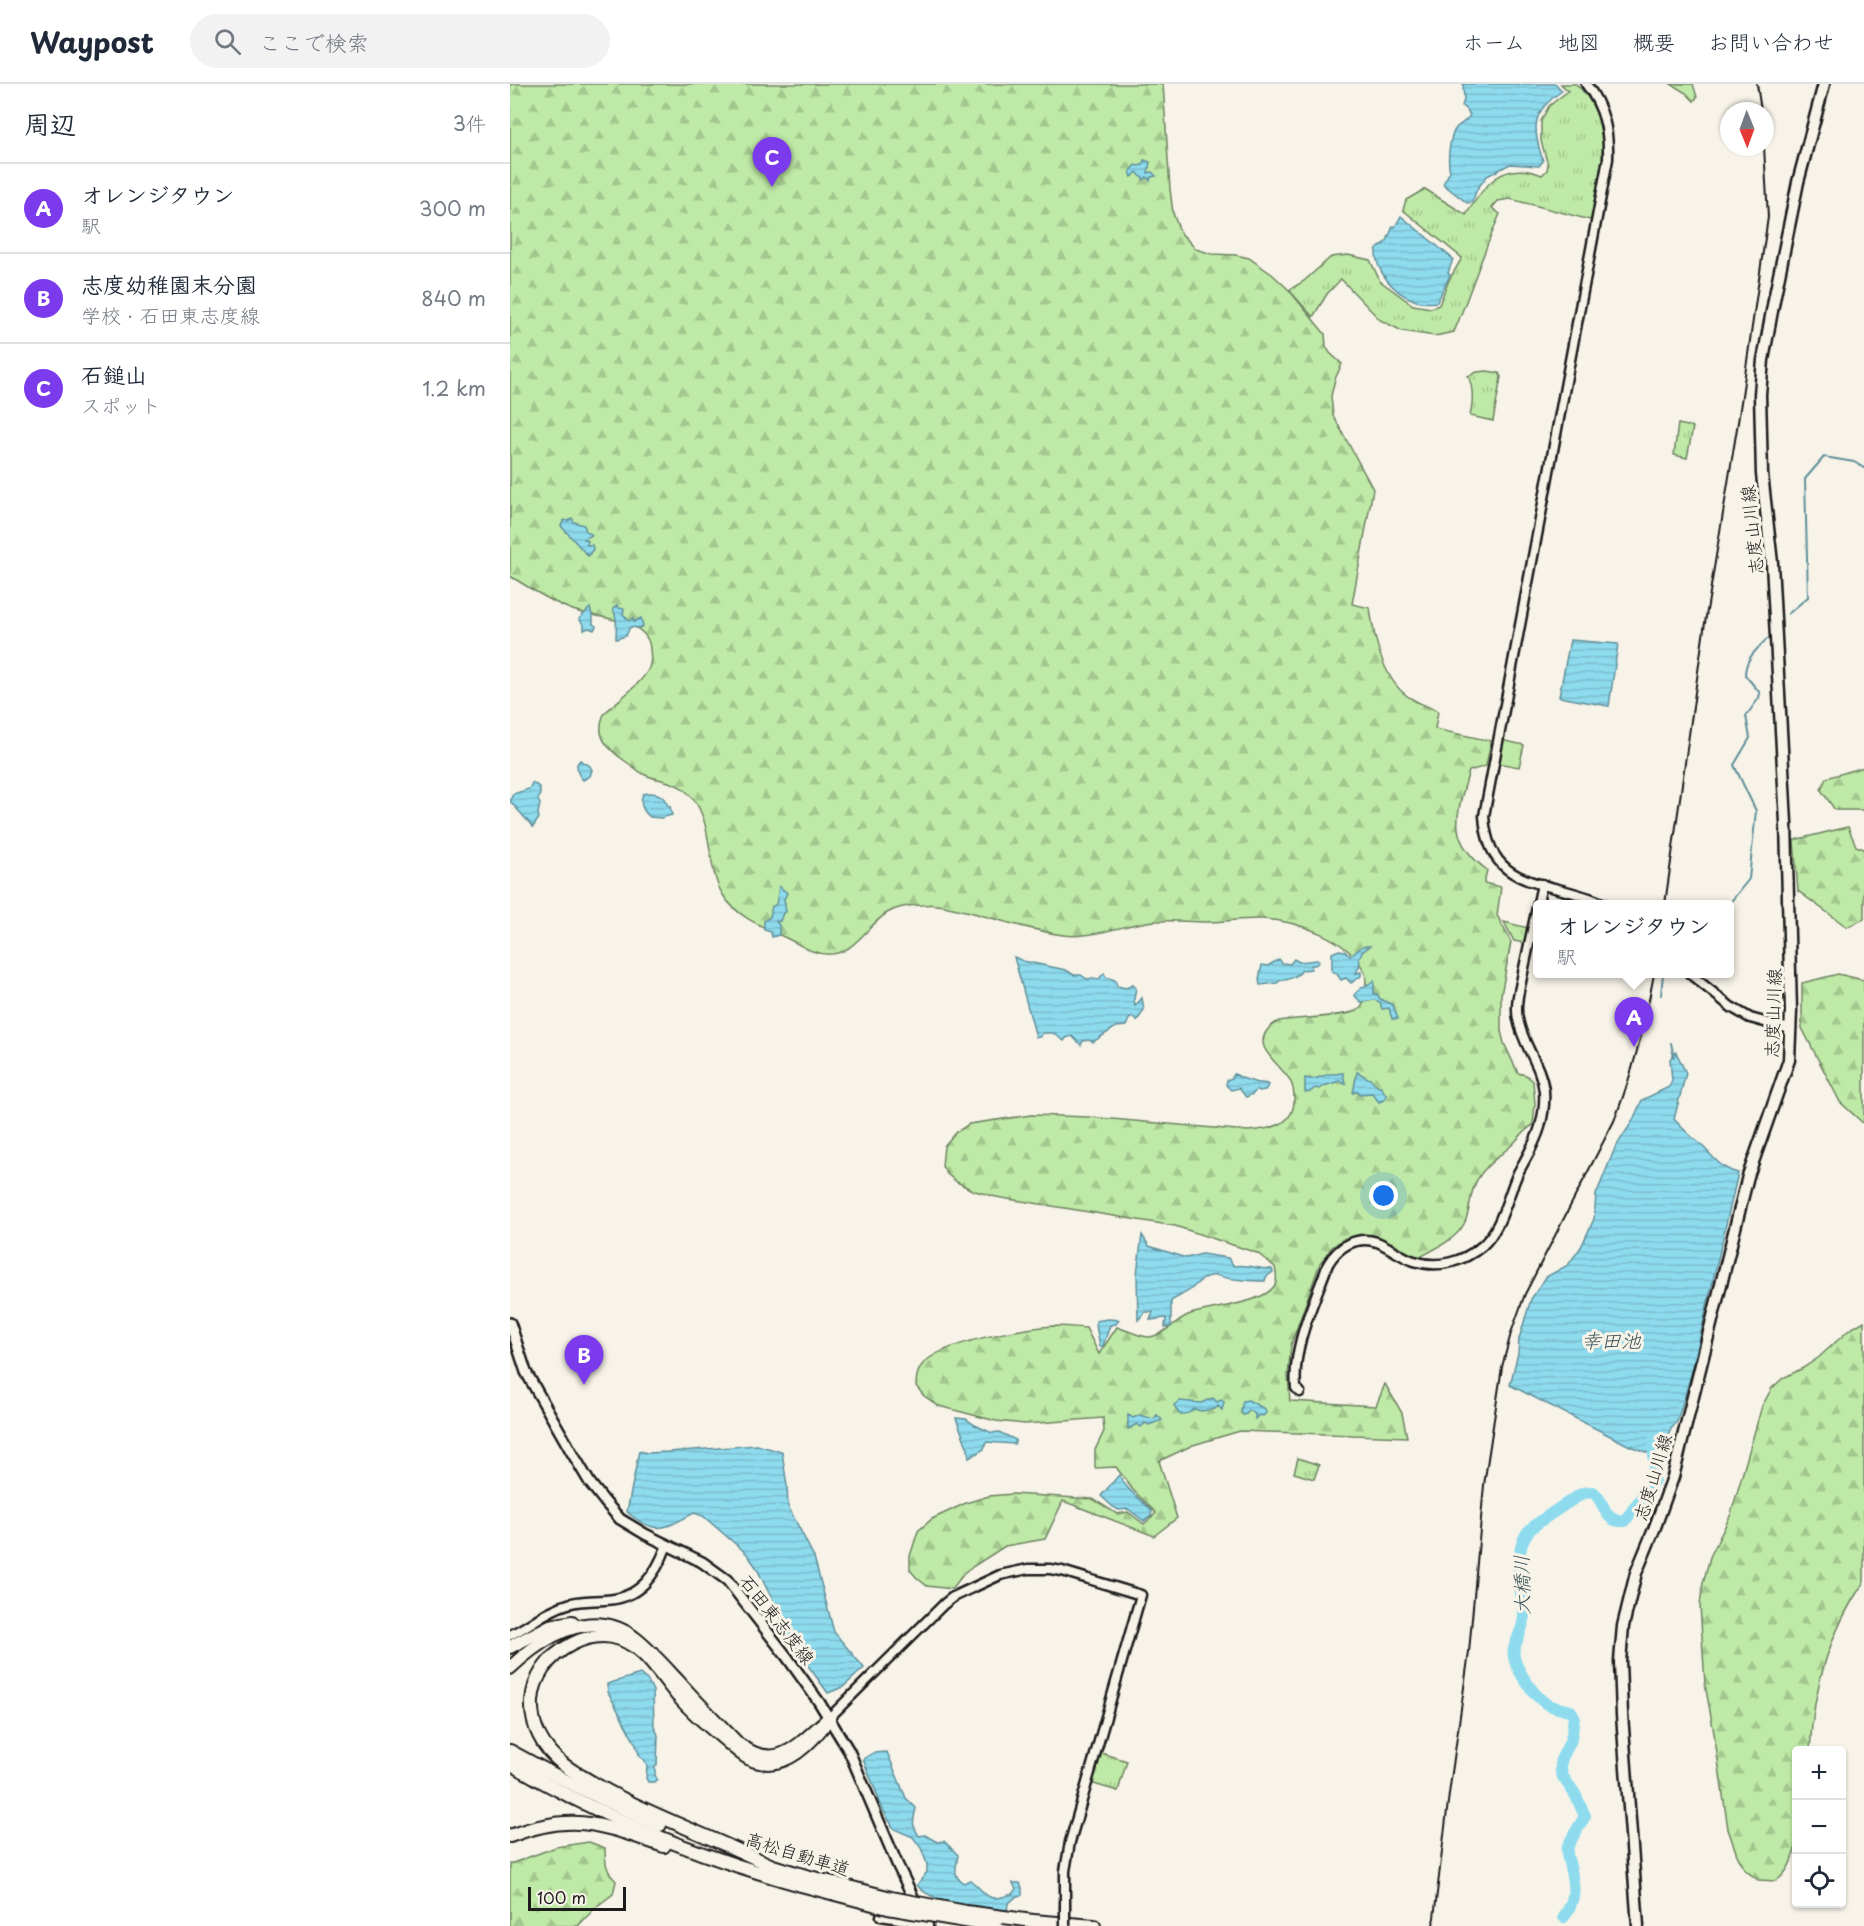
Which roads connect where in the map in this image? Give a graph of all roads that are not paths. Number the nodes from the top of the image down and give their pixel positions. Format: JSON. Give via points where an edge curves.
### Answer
{"nodes":[{"id":1,"x":1586,"y":84,"type":"edge"},
{"id":2,"x":1824,"y":84,"type":"edge"},
{"id":3,"x":1542,"y":884,"type":"junction"},
{"id":4,"x":1539,"y":900,"type":"edge"},
{"id":5,"x":1595,"y":900,"type":"edge"},
{"id":6,"x":1533,"y":926,"type":"edge"},
{"id":7,"x":1695,"y":978,"type":"edge"},
{"id":8,"x":1790,"y":1029,"type":"junction"},
{"id":9,"x":510,"y":1323,"type":"edge"},
{"id":10,"x":1300,"y":1392,"type":"dead end"},
{"id":11,"x":667,"y":1545,"type":"junction"},
{"id":12,"x":601,"y":1629,"type":"junction"},
{"id":13,"x":510,"y":1635,"type":"edge"},
{"id":14,"x":510,"y":1647,"type":"edge"},
{"id":15,"x":510,"y":1668,"type":"edge"},
{"id":16,"x":510,"y":1677,"type":"edge"},
{"id":17,"x":829,"y":1718,"type":"junction"},
{"id":18,"x":510,"y":1751,"type":"edge"},
{"id":19,"x":510,"y":1763,"type":"edge"},
{"id":20,"x":510,"y":1836,"type":"edge"},
{"id":21,"x":772,"y":1866,"type":"junction"},
{"id":22,"x":799,"y":1881,"type":"junction"},
{"id":23,"x":881,"y":1916,"type":"dead end"},
{"id":24,"x":928,"y":1926,"type":"edge"},
{"id":25,"x":995,"y":1926,"type":"edge"},
{"id":26,"x":1065,"y":1926,"type":"edge"},
{"id":27,"x":1094,"y":1926,"type":"edge"},
{"id":28,"x":1638,"y":1926,"type":"edge"}],
"edges":[{"from":1,"to":3,"type":"street","via":[[1606,123],[1608,159],[1484,816],[1485,834],[1497,860],[1520,878]]},
{"from":2,"to":8,"type":"main road","name":"志度山川線","via":[[1798,182],[1763,360],[1760,394],[1786,823]]},
{"from":3,"to":4,"type":"street"},
{"from":3,"to":5,"type":"street"},
{"from":6,"to":10,"type":"street","via":[[1517,1007],[1520,1027],[1538,1066],[1544,1108],[1534,1143],[1497,1227],[1475,1252],[1447,1263],[1411,1261],[1368,1240],[1346,1245],[1335,1253],[1301,1340],[1295,1367],[1296,1388]]},
{"from":7,"to":8,"type":"street","via":[[1750,1018]]},
{"from":8,"to":28,"type":"main road","name":"志度山川線","via":[[1789,1060],[1748,1176],[1673,1477],[1636,1573],[1623,1626],[1622,1714]]},
{"from":9,"to":11,"type":"main road","name":"石田東志度線","via":[[526,1372],[590,1483],[620,1519]]},
{"from":11,"to":13,"type":"street","via":[[645,1585],[631,1594],[568,1604]]},
{"from":11,"to":17,"type":"main road","name":"石田東志度線","via":[[702,1562],[732,1585]]},
{"from":12,"to":14,"type":"highway","via":[[583,1622],[567,1622],[550,1626]]},
{"from":12,"to":15,"type":"highway","via":[[578,1626],[548,1638]]},
{"from":12,"to":16,"type":"highway","via":[[558,1640],[536,1653]]},
{"from":12,"to":17,"type":"highway","via":[[616,1629],[634,1637],[750,1753],[762,1757],[789,1753]]},
{"from":12,"to":21,"type":"highway","via":[[563,1648],[550,1658],[538,1676],[532,1694],[534,1726],[550,1753],[589,1781],[631,1803]]},
{"from":17,"to":24,"type":"main road","name":"石田東志度線","via":[[849,1751]]},
{"from":17,"to":26,"type":"street","bridge":true,"via":[[944,1604],[1000,1575],[1050,1569],[1141,1595],[1070,1842],[1065,1871]]},
{"from":18,"to":21,"type":"highway","name":"高松自動車道","via":[[625,1810]]},
{"from":19,"to":22,"type":"highway","name":"高松自動車道","via":[[627,1823],[707,1855]]},
{"from":20,"to":22,"type":"highway","via":[[545,1824],[584,1822],[701,1858]]},
{"from":21,"to":22,"type":"highway","name":"高松自動車道"},
{"from":22,"to":25,"type":"highway","name":"高松自動車道","bridge":true,"via":[[888,1908]]},
{"from":22,"to":27,"type":"highway","name":"高松自動車道","bridge":true,"via":[[966,1912]]},
{"from":23,"to":24,"type":"street"}]}
